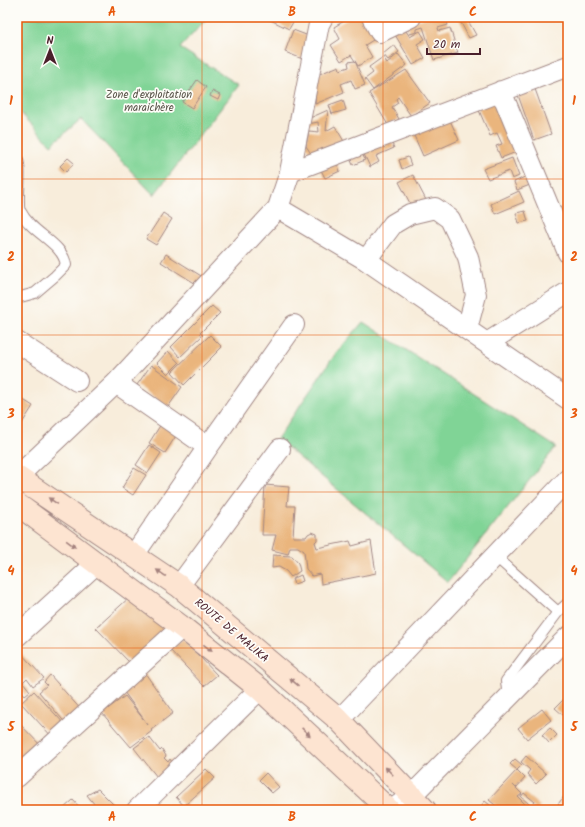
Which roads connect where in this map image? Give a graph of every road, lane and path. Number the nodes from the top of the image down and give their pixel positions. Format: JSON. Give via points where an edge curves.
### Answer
{"nodes":[{"id":1,"x":323,"y":17,"type":"edge"},
{"id":2,"x":372,"y":17,"type":"edge"},
{"id":3,"x":411,"y":17,"type":"edge"},
{"id":4,"x":568,"y":66,"type":"edge"},
{"id":5,"x":501,"y":91,"type":"junction"},
{"id":6,"x":17,"y":157,"type":"edge"},
{"id":7,"x":290,"y":172,"type":"junction"},
{"id":8,"x":18,"y":189,"type":"edge"},
{"id":9,"x":278,"y":208,"type":"junction"},
{"id":10,"x":567,"y":249,"type":"edge"},
{"id":11,"x":366,"y":260,"type":"junction"},
{"id":12,"x":568,"y":292,"type":"edge"},
{"id":13,"x":17,"y":298,"type":"edge"},
{"id":14,"x":294,"y":325,"type":"dead end"},
{"id":15,"x":467,"y":329,"type":"junction"},
{"id":16,"x":17,"y":342,"type":"edge"},
{"id":17,"x":487,"y":343,"type":"junction"},
{"id":18,"x":77,"y":381,"type":"dead end"},
{"id":19,"x":116,"y":383,"type":"junction"},
{"id":20,"x":568,"y":399,"type":"edge"},
{"id":21,"x":208,"y":447,"type":"junction"},
{"id":22,"x":280,"y":449,"type":"dead end"},
{"id":23,"x":17,"y":477,"type":"edge"},
{"id":24,"x":568,"y":479,"type":"edge"},
{"id":25,"x":17,"y":504,"type":"edge"},
{"id":26,"x":134,"y":555,"type":"junction"},
{"id":27,"x":494,"y":556,"type":"junction"},
{"id":28,"x":97,"y":563,"type":"junction"},
{"id":29,"x":179,"y":586,"type":"junction"},
{"id":30,"x":568,"y":603,"type":"edge"},
{"id":31,"x":558,"y":612,"type":"junction"},
{"id":32,"x":182,"y":627,"type":"junction"},
{"id":33,"x":17,"y":636,"type":"edge"},
{"id":34,"x":568,"y":636,"type":"edge"},
{"id":35,"x":518,"y":688,"type":"junction"},
{"id":36,"x":260,"y":689,"type":"junction"},
{"id":37,"x":339,"y":720,"type":"junction"},
{"id":38,"x":17,"y":777,"type":"edge"},
{"id":39,"x":418,"y":802,"type":"edge"},
{"id":40,"x":137,"y":810,"type":"edge"},
{"id":41,"x":389,"y":810,"type":"edge"},
{"id":42,"x":392,"y":810,"type":"edge"}],
"edges":[{"from":1,"to":7,"type":"street","via":[[319,24]]},
{"from":2,"to":3,"type":"street","via":[[380,32]]},
{"from":4,"to":5,"type":"street"},
{"from":5,"to":7,"type":"street"},
{"from":5,"to":10,"type":"street"},
{"from":6,"to":8,"type":"lane","via":[[20,164]]},
{"from":7,"to":9,"type":"street"},
{"from":8,"to":13,"type":"lane","via":[[20,211],[30,226],[53,244],[65,258],[66,265],[35,293]]},
{"from":9,"to":11,"type":"street"},
{"from":9,"to":19,"type":"street"},
{"from":11,"to":15,"type":"street"},
{"from":11,"to":15,"type":"street","via":[[393,224],[410,214],[435,208],[450,219],[468,257],[476,295]]},
{"from":12,"to":17,"type":"street"},
{"from":14,"to":21,"type":"street"},
{"from":15,"to":17,"type":"street"},
{"from":16,"to":18,"type":"street"},
{"from":17,"to":20,"type":"street"},
{"from":19,"to":21,"type":"street"},
{"from":19,"to":23,"type":"street"},
{"from":21,"to":26,"type":"street"},
{"from":22,"to":29,"type":"street"},
{"from":26,"to":23,"type":"main road","name":"ROUTE DE MALIKA","one_way":true},
{"from":24,"to":27,"type":"street"},
{"from":25,"to":28,"type":"main road","one_way":true},
{"from":29,"to":26,"type":"main road","name":"ROUTE DE MALIKA","one_way":true},
{"from":27,"to":31,"type":"lane"},
{"from":27,"to":37,"type":"street"},
{"from":28,"to":32,"type":"main road"},
{"from":28,"to":33,"type":"street"},
{"from":37,"to":29,"type":"main road","name":"ROUTE DE MALIKA","one_way":true},
{"from":30,"to":31,"type":"lane"},
{"from":31,"to":35,"type":"lane","via":[[506,681],[507,690]]},
{"from":32,"to":36,"type":"main road","one_way":true},
{"from":32,"to":38,"type":"street"},
{"from":34,"to":35,"type":"street"},
{"from":35,"to":39,"type":"street"},
{"from":36,"to":40,"type":"street"},
{"from":36,"to":41,"type":"main road","one_way":true},
{"from":39,"to":37,"type":"main road","name":"ROUTE DE MALIKA","one_way":true},
{"from":39,"to":42,"type":"street"}]}
